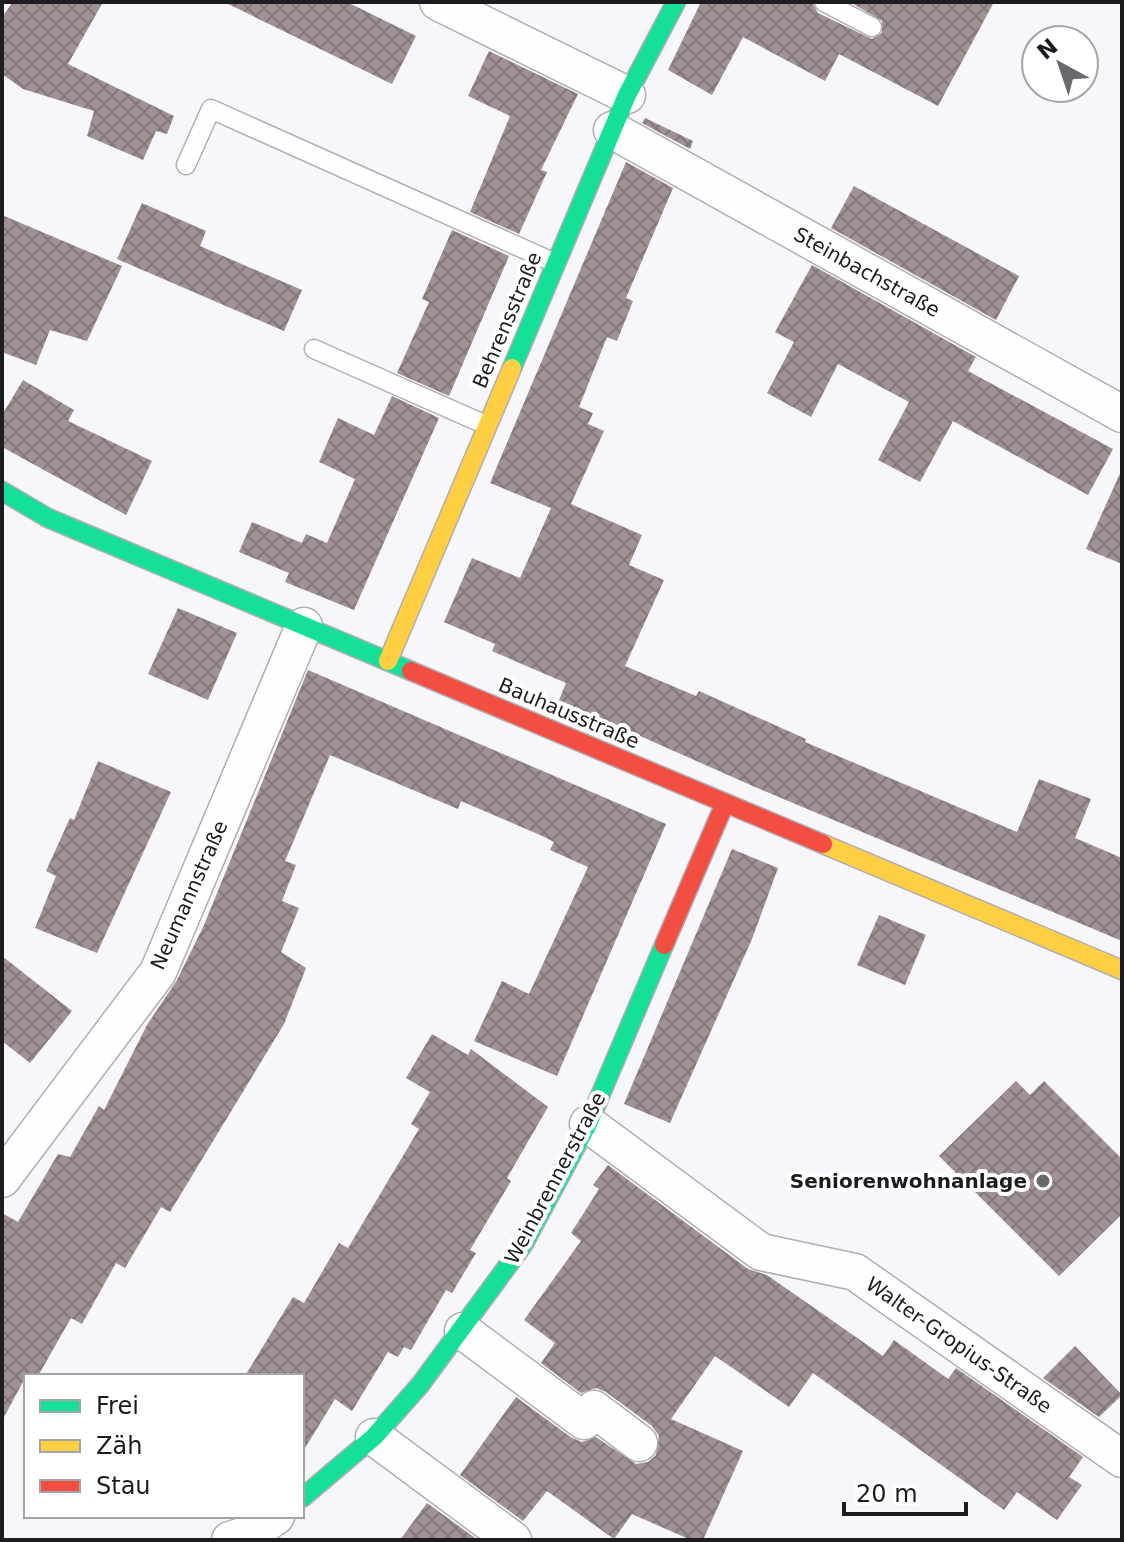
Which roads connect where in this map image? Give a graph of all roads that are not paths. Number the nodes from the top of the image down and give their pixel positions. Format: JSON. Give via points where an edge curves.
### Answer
{"nodes":[{"id":1,"x":438,"y":2,"type":"edge"},
{"id":2,"x":676,"y":2,"type":"edge"},
{"id":3,"x":824,"y":2,"type":"edge"},
{"id":4,"x":872,"y":27,"type":"dead end"},
{"id":5,"x":627,"y":95,"type":"junction"},
{"id":6,"x":612,"y":130,"type":"junction"},
{"id":7,"x":186,"y":165,"type":"dead end"},
{"id":8,"x":555,"y":263,"type":"junction"},
{"id":9,"x":314,"y":349,"type":"dead end"},
{"id":10,"x":1122,"y":414,"type":"edge"},
{"id":11,"x":486,"y":425,"type":"junction"},
{"id":12,"x":2,"y":491,"type":"edge"},
{"id":13,"x":304,"y":626,"type":"junction"},
{"id":14,"x":388,"y":661,"type":"junction"},
{"id":15,"x":725,"y":803,"type":"junction"},
{"id":16,"x":1122,"y":970,"type":"edge"},
{"id":17,"x":588,"y":1124,"type":"junction"},
{"id":18,"x":2,"y":1179,"type":"edge"},
{"id":19,"x":463,"y":1331,"type":"junction"},
{"id":20,"x":374,"y":1437,"type":"junction"},
{"id":21,"x":639,"y":1443,"type":"dead end"},
{"id":22,"x":1122,"y":1459,"type":"edge"},
{"id":23,"x":304,"y":1496,"type":"edge"},
{"id":24,"x":513,"y":1540,"type":"edge"}],
"edges":[{"from":1,"to":5,"type":"street"},
{"from":2,"to":5,"type":"street","name":"Behrensstraße"},
{"from":3,"to":4,"type":"lane"},
{"from":5,"to":6,"type":"street","name":"Behrensstraße"},
{"from":6,"to":8,"type":"street","name":"Behrensstraße"},
{"from":6,"to":10,"type":"street","name":"Steinbachstraße"},
{"from":7,"to":8,"type":"lane","via":[[211,109]]},
{"from":8,"to":11,"type":"street","name":"Behrensstraße"},
{"from":9,"to":11,"type":"lane"},
{"from":11,"to":14,"type":"street","name":"Behrensstraße"},
{"from":12,"to":13,"type":"street","name":"Bauhausstraße","via":[[48,518]]},
{"from":13,"to":14,"type":"street","name":"Bauhausstraße"},
{"from":13,"to":18,"type":"street","name":"Neumannstraße","via":[[158,972]]},
{"from":14,"to":15,"type":"street","name":"Bauhausstraße"},
{"from":15,"to":16,"type":"street","name":"Bauhausstraße"},
{"from":15,"to":17,"type":"street","name":"Weinbrennerstraße"},
{"from":17,"to":19,"type":"street","name":"Weinbrennerstraße","via":[[523,1245]]},
{"from":17,"to":22,"type":"street","name":"Walter-Gropius-Straße","via":[[761,1252],[855,1272]]},
{"from":19,"to":20,"type":"street","name":"Weinbrennerstraße"},
{"from":19,"to":21,"type":"street","via":[[584,1421],[594,1409]]},
{"from":20,"to":23,"type":"street","name":"Weinbrennerstraße"},
{"from":20,"to":24,"type":"street"}]}
